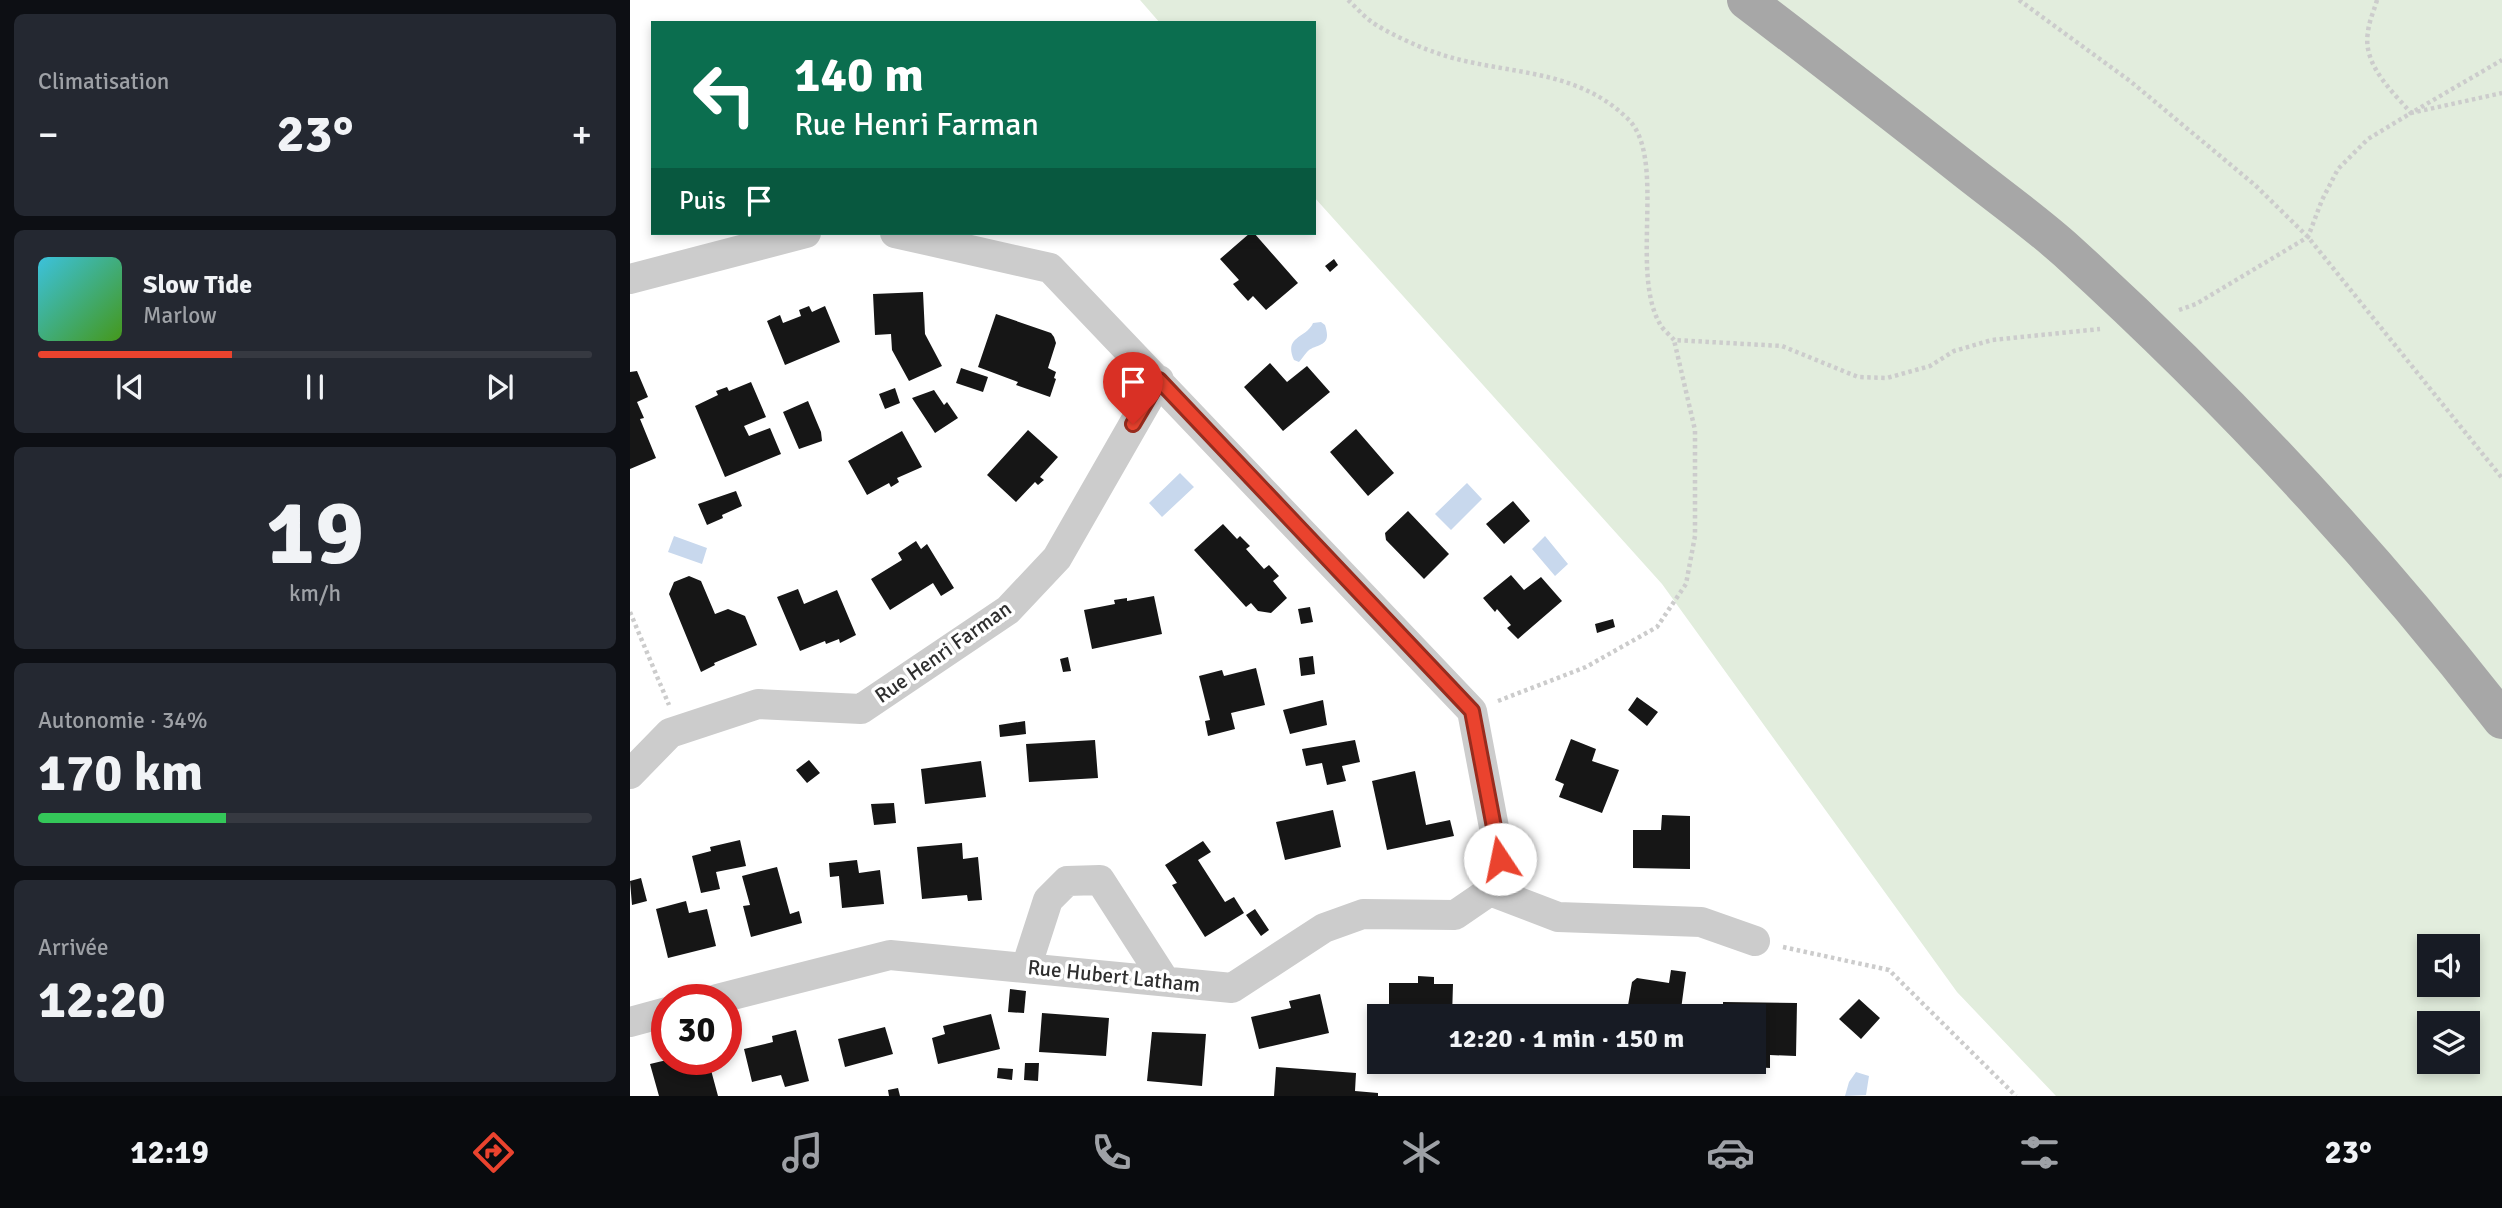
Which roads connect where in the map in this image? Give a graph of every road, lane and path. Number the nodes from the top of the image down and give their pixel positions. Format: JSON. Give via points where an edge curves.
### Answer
{"nodes":[{"id":1,"x":1348,"y":0,"type":"edge"},
{"id":2,"x":1746,"y":0,"type":"edge"},
{"id":3,"x":2019,"y":0,"type":"edge"},
{"id":4,"x":2377,"y":0,"type":"edge"},
{"id":5,"x":2502,"y":60,"type":"edge"},
{"id":6,"x":2502,"y":93,"type":"edge"},
{"id":7,"x":2411,"y":113,"type":"junction"},
{"id":8,"x":798,"y":235,"type":"edge"},
{"id":9,"x":904,"y":235,"type":"edge"},
{"id":10,"x":2308,"y":237,"type":"junction"},
{"id":11,"x":630,"y":279,"type":"edge"},
{"id":12,"x":2144,"y":325,"type":"junction"},
{"id":13,"x":1674,"y":340,"type":"junction"},
{"id":14,"x":1159,"y":380,"type":"junction"},
{"id":15,"x":2502,"y":478,"type":"edge"},
{"id":16,"x":630,"y":612,"type":"edge"},
{"id":17,"x":1472,"y":711,"type":"junction"},
{"id":18,"x":2502,"y":720,"type":"edge"},
{"id":19,"x":679,"y":730,"type":"junction"},
{"id":20,"x":630,"y":774,"type":"edge"},
{"id":21,"x":1490,"y":891,"type":"junction"},
{"id":22,"x":1755,"y":940,"type":"joint"},
{"id":23,"x":1026,"y":968,"type":"junction"},
{"id":24,"x":1165,"y":981,"type":"junction"},
{"id":25,"x":742,"y":993,"type":"edge"},
{"id":26,"x":651,"y":1016,"type":"edge"},
{"id":27,"x":630,"y":1022,"type":"edge"},
{"id":28,"x":2016,"y":1096,"type":"edge"}],
"edges":[{"from":1,"to":13,"type":"path","via":[[1373,23],[1434,52],[1560,79],[1600,96],[1630,120],[1644,148],[1651,301],[1660,325]]},
{"from":2,"to":12,"type":"main road","via":[[2065,250]]},
{"from":3,"to":10,"type":"path","via":[[2139,88],[2255,185]]},
{"from":4,"to":7,"type":"path","via":[[2367,34],[2368,57]]},
{"from":5,"to":7,"type":"path"},
{"from":6,"to":7,"type":"path"},
{"from":7,"to":10,"type":"path","via":[[2368,139],[2338,169]]},
{"from":8,"to":11,"type":"street"},
{"from":9,"to":14,"type":"street","via":[[1051,268]]},
{"from":10,"to":12,"type":"path","via":[[2196,304]]},
{"from":10,"to":15,"type":"path"},
{"from":12,"to":13,"type":"path","via":[[1992,340],[1887,378],[1858,377],[1782,346]]},
{"from":12,"to":18,"type":"main road","via":[[2347,534]]},
{"from":13,"to":17,"type":"path","via":[[1695,430],[1695,536],[1686,584],[1657,627],[1586,667]]},
{"from":14,"to":17,"type":"street"},
{"from":14,"to":19,"type":"street","name":"Rue Henri Farman","via":[[1057,558],[1008,610],[861,709],[758,704]]},
{"from":16,"to":19,"type":"path"},
{"from":17,"to":21,"type":"street","via":[[1500,859]]},
{"from":19,"to":20,"type":"street","name":"Rue Henri Farman","via":[[670,733]]},
{"from":21,"to":22,"type":"street","via":[[1558,917],[1701,922]]},
{"from":21,"to":24,"type":"street","name":"Rue Hubert Latham","via":[[1455,915],[1363,914],[1324,928],[1232,988]]},
{"from":22,"to":28,"type":"path","via":[[1889,971]]},
{"from":23,"to":24,"type":"street","name":"Rue Hubert Latham"},
{"from":23,"to":24,"type":"street","via":[[1048,900],[1067,881],[1100,880]]},
{"from":23,"to":25,"type":"street","name":"Rue Hubert Latham","via":[[890,955]]},
{"from":26,"to":27,"type":"street"}]}
